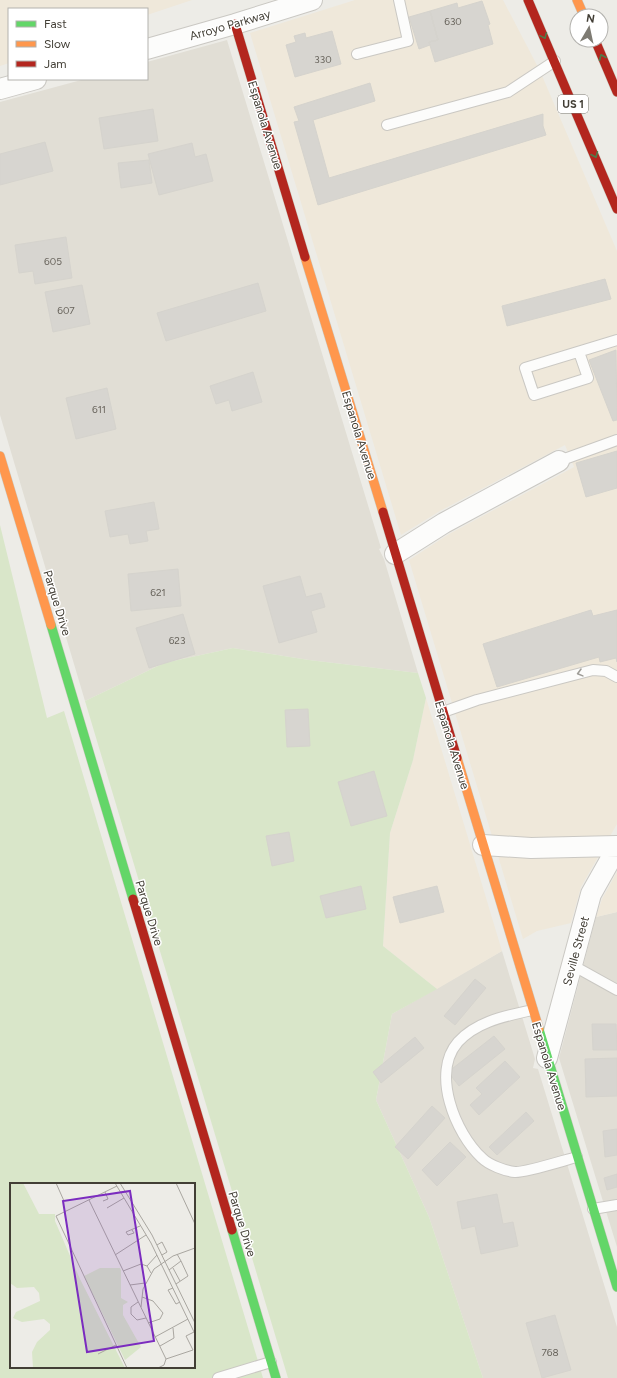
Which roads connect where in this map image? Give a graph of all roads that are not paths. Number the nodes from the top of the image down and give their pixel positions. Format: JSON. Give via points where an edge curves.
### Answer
{"nodes":[{"id":1,"x":312,"y":0,"type":"edge"},
{"id":2,"x":399,"y":0,"type":"edge"},
{"id":3,"x":528,"y":0,"type":"edge"},
{"id":4,"x":235,"y":24,"type":"junction"},
{"id":5,"x":148,"y":48,"type":"edge"},
{"id":6,"x":598,"y":48,"type":"edge"},
{"id":7,"x":357,"y":54,"type":"dead end"},
{"id":8,"x":555,"y":61,"type":"junction"},
{"id":9,"x":32,"y":80,"type":"edge"},
{"id":10,"x":0,"y":89,"type":"edge"},
{"id":11,"x":617,"y":92,"type":"edge"},
{"id":12,"x":387,"y":125,"type":"dead end"},
{"id":13,"x":617,"y":209,"type":"edge"},
{"id":14,"x":617,"y":340,"type":"edge"},
{"id":15,"x":580,"y":352,"type":"junction"},
{"id":16,"x":617,"y":440,"type":"edge"},
{"id":17,"x":0,"y":456,"type":"edge"},
{"id":18,"x":559,"y":462,"type":"joint"},
{"id":19,"x":395,"y":554,"type":"junction"},
{"id":20,"x":617,"y":677,"type":"edge"},
{"id":21,"x":443,"y":712,"type":"junction"},
{"id":22,"x":483,"y":845,"type":"junction"},
{"id":23,"x":617,"y":847,"type":"edge"},
{"id":24,"x":572,"y":965,"type":"junction"},
{"id":25,"x":617,"y":990,"type":"edge"},
{"id":26,"x":532,"y":1010,"type":"junction"},
{"id":27,"x":547,"y":1058,"type":"junction"},
{"id":28,"x":577,"y":1157,"type":"junction"},
{"id":29,"x":617,"y":1205,"type":"edge"},
{"id":30,"x":593,"y":1209,"type":"junction"},
{"id":31,"x":617,"y":1287,"type":"edge"},
{"id":32,"x":271,"y":1362,"type":"junction"},
{"id":33,"x":218,"y":1378,"type":"edge"},
{"id":34,"x":276,"y":1378,"type":"edge"}],
"edges":[{"from":1,"to":4,"type":"street","name":"Arroyo Parkway"},
{"from":2,"to":7,"type":"lane","via":[[408,41]]},
{"from":3,"to":8,"type":"street","number":"US 1","one_way":true},
{"from":4,"to":5,"type":"street","name":"Arroyo Parkway"},
{"from":4,"to":19,"type":"street","name":"Espanola Avenue"},
{"from":11,"to":6,"type":"street","one_way":true},
{"from":8,"to":12,"type":"lane","via":[[508,92]]},
{"from":8,"to":13,"type":"street","number":"US 1","one_way":true},
{"from":9,"to":10,"type":"street"},
{"from":14,"to":15,"type":"lane"},
{"from":15,"to":15,"type":"lane","via":[[525,368],[534,395],[588,378]]},
{"from":16,"to":18,"type":"lane"},
{"from":17,"to":32,"type":"street","name":"Parque Drive"},
{"from":18,"to":19,"type":"street","via":[[444,523]]},
{"from":19,"to":21,"type":"street","name":"Espanola Avenue"},
{"from":20,"to":21,"type":"lane","one_way":true,"via":[[606,671],[593,670],[477,700]]},
{"from":21,"to":22,"type":"street","name":"Espanola Avenue"},
{"from":22,"to":23,"type":"street","via":[[531,848]]},
{"from":22,"to":26,"type":"street","name":"Espanola Avenue"},
{"from":23,"to":24,"type":"street","name":"Seville Street","via":[[591,894]]},
{"from":24,"to":25,"type":"lane"},
{"from":24,"to":27,"type":"street","name":"Seville Street"},
{"from":26,"to":27,"type":"street","name":"Espanola Avenue"},
{"from":26,"to":28,"type":"lane","via":[[498,1017],[471,1030],[458,1043],[449,1057],[445,1077],[450,1102],[468,1142],[483,1159],[498,1167],[516,1172]]},
{"from":27,"to":28,"type":"street","name":"Espanola Avenue"},
{"from":28,"to":30,"type":"street","name":"Espanola Avenue"},
{"from":29,"to":30,"type":"lane"},
{"from":30,"to":31,"type":"street","name":"Espanola Avenue"},
{"from":32,"to":33,"type":"lane"},
{"from":32,"to":34,"type":"street","name":"Parque Drive"}]}
